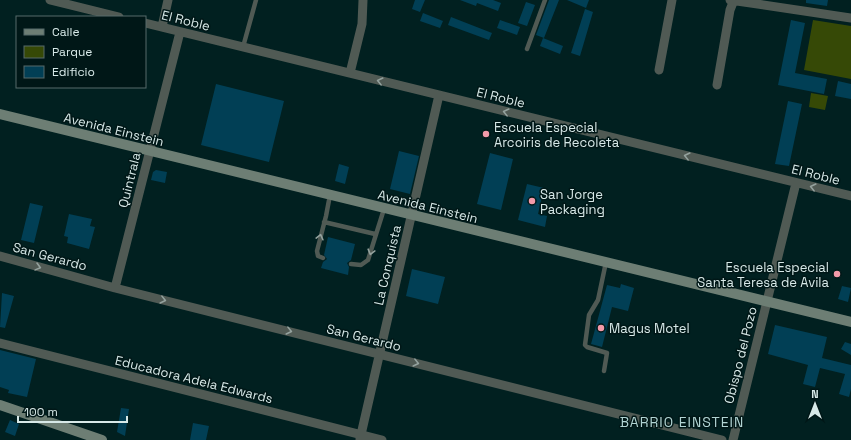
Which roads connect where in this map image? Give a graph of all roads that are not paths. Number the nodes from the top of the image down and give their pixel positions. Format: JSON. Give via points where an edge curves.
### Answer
{"nodes":[{"id":1,"x":50,"y":0,"type":"edge"},
{"id":2,"x":168,"y":0,"type":"edge"},
{"id":3,"x":256,"y":0,"type":"edge"},
{"id":4,"x":363,"y":0,"type":"edge"},
{"id":5,"x":545,"y":0,"type":"edge"},
{"id":6,"x":672,"y":0,"type":"edge"},
{"id":7,"x":732,"y":0,"type":"edge"},
{"id":8,"x":798,"y":0,"type":"edge"},
{"id":9,"x":797,"y":10,"type":"junction"},
{"id":10,"x":115,"y":16,"type":"edge"},
{"id":11,"x":851,"y":18,"type":"edge"},
{"id":12,"x":146,"y":23,"type":"edge"},
{"id":13,"x":162,"y":28,"type":"junction"},
{"id":14,"x":180,"y":32,"type":"junction"},
{"id":15,"x":244,"y":47,"type":"junction"},
{"id":16,"x":527,"y":49,"type":"dead end"},
{"id":17,"x":659,"y":70,"type":"dead end"},
{"id":18,"x":350,"y":74,"type":"junction"},
{"id":19,"x":717,"y":85,"type":"dead end"},
{"id":20,"x":439,"y":95,"type":"junction"},
{"id":21,"x":0,"y":114,"type":"edge"},
{"id":22,"x":150,"y":152,"type":"junction"},
{"id":23,"x":796,"y":183,"type":"junction"},
{"id":24,"x":330,"y":195,"type":"junction"},
{"id":25,"x":851,"y":196,"type":"edge"},
{"id":26,"x":384,"y":208,"type":"junction"},
{"id":27,"x":412,"y":215,"type":"junction"},
{"id":28,"x":324,"y":222,"type":"junction"},
{"id":29,"x":375,"y":234,"type":"junction"},
{"id":30,"x":0,"y":256,"type":"edge"},
{"id":31,"x":323,"y":258,"type":"dead end"},
{"id":32,"x":606,"y":262,"type":"junction"},
{"id":33,"x":351,"y":264,"type":"dead end"},
{"id":34,"x":115,"y":288,"type":"junction"},
{"id":35,"x":767,"y":301,"type":"junction"},
{"id":36,"x":851,"y":322,"type":"edge"},
{"id":37,"x":0,"y":343,"type":"edge"},
{"id":38,"x":379,"y":354,"type":"junction"},
{"id":39,"x":604,"y":372,"type":"dead end"},
{"id":40,"x":0,"y":405,"type":"edge"},
{"id":41,"x":360,"y":437,"type":"edge"},
{"id":42,"x":102,"y":440,"type":"edge"},
{"id":43,"x":382,"y":440,"type":"edge"},
{"id":44,"x":722,"y":440,"type":"edge"},
{"id":45,"x":733,"y":440,"type":"edge"}],
"edges":[{"from":1,"to":10,"type":"street"},
{"from":2,"to":13,"type":"street"},
{"from":3,"to":15,"type":"lane"},
{"from":4,"to":18,"type":"street","via":[[362,24]]},
{"from":5,"to":16,"type":"lane"},
{"from":6,"to":17,"type":"street"},
{"from":7,"to":9,"type":"street"},
{"from":7,"to":19,"type":"street"},
{"from":8,"to":9,"type":"street"},
{"from":9,"to":11,"type":"street"},
{"from":12,"to":13,"type":"street","name":"El Roble"},
{"from":13,"to":14,"type":"street","name":"El Roble"},
{"from":14,"to":15,"type":"street","name":"El Roble"},
{"from":14,"to":22,"type":"street","name":"Quintrala"},
{"from":15,"to":18,"type":"street","name":"El Roble"},
{"from":20,"to":18,"type":"street","name":"El Roble","one_way":true},
{"from":23,"to":20,"type":"street","name":"El Roble","one_way":true},
{"from":20,"to":27,"type":"street","name":"La Conquista"},
{"from":21,"to":22,"type":"main road","name":"Avenida Einstein"},
{"from":22,"to":24,"type":"main road","name":"Avenida Einstein"},
{"from":22,"to":34,"type":"street","name":"Quintrala"},
{"from":25,"to":23,"type":"street","name":"El Roble","one_way":true},
{"from":23,"to":35,"type":"street","name":"Obispo del Pozo"},
{"from":24,"to":26,"type":"main road","name":"Avenida Einstein"},
{"from":24,"to":28,"type":"lane"},
{"from":26,"to":27,"type":"main road","name":"Avenida Einstein"},
{"from":26,"to":29,"type":"lane"},
{"from":27,"to":32,"type":"main road","name":"Avenida Einstein"},
{"from":27,"to":38,"type":"street","name":"La Conquista"},
{"from":28,"to":29,"type":"lane"},
{"from":31,"to":28,"type":"lane","one_way":true,"via":[[318,256],[317,251]]},
{"from":29,"to":33,"type":"lane","one_way":true,"via":[[368,260],[361,265]]},
{"from":30,"to":34,"type":"street","name":"San Gerardo","one_way":true},
{"from":32,"to":35,"type":"main road","name":"Avenida Einstein"},
{"from":32,"to":39,"type":"lane","via":[[598,300],[589,315],[584,345],[607,353]]},
{"from":34,"to":38,"type":"street","name":"San Gerardo","one_way":true},
{"from":35,"to":36,"type":"main road","name":"Avenida Einstein"},
{"from":35,"to":45,"type":"street","name":"Obispo del Pozo"},
{"from":37,"to":41,"type":"street","name":"Educadora Adela Edwards"},
{"from":38,"to":41,"type":"street","name":"La Conquista"},
{"from":38,"to":44,"type":"street","name":"San Gerardo","one_way":true},
{"from":40,"to":42,"type":"main road"},
{"from":41,"to":43,"type":"street","name":"Educadora Adela Edwards"}]}
